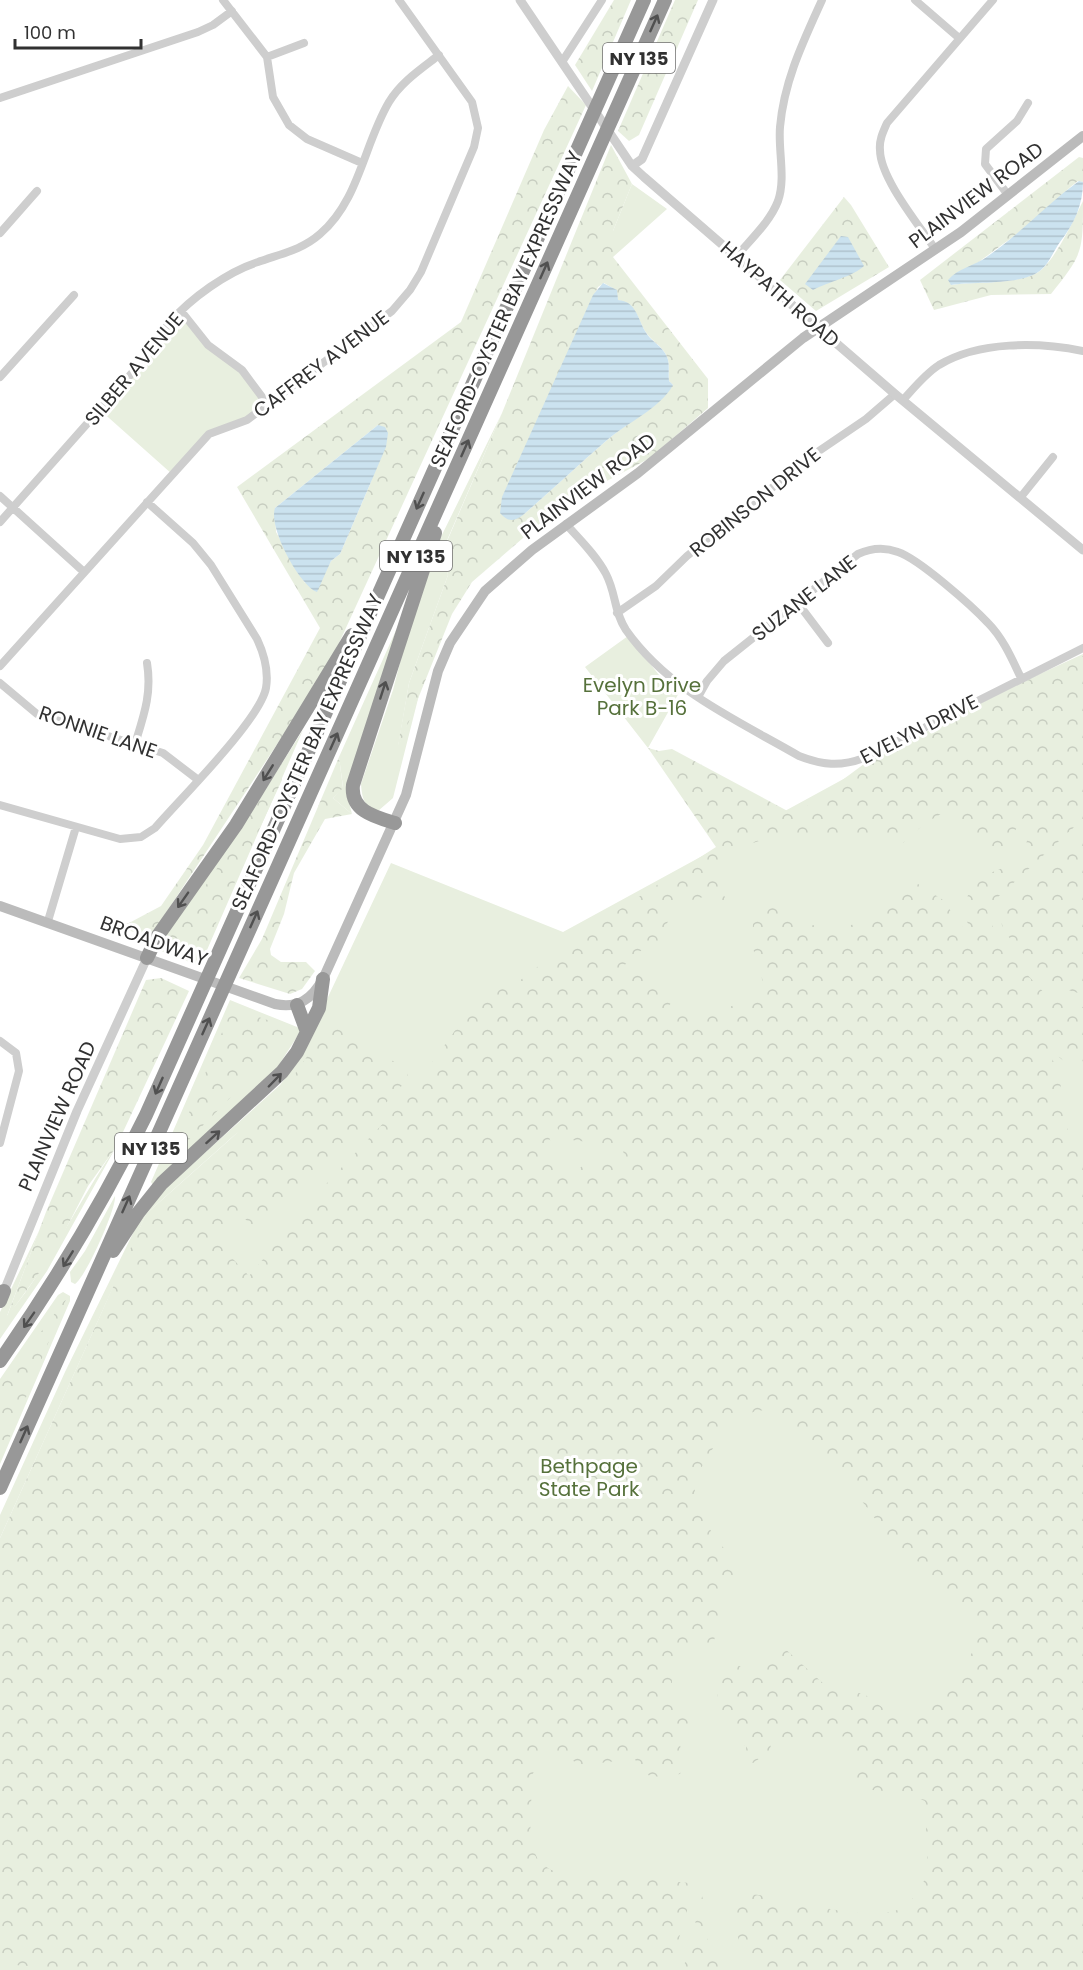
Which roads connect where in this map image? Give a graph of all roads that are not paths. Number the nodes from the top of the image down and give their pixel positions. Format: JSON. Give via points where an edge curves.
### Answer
{"nodes":[{"id":1,"x":223,"y":0,"type":"edge"},
{"id":2,"x":399,"y":0,"type":"edge"},
{"id":3,"x":520,"y":0,"type":"edge"},
{"id":4,"x":602,"y":0,"type":"edge"},
{"id":5,"x":644,"y":0,"type":"edge"},
{"id":6,"x":665,"y":0,"type":"edge"},
{"id":7,"x":713,"y":0,"type":"edge"},
{"id":8,"x":822,"y":0,"type":"edge"},
{"id":9,"x":915,"y":0,"type":"edge"},
{"id":10,"x":993,"y":0,"type":"edge"},
{"id":11,"x":232,"y":11,"type":"junction"},
{"id":12,"x":959,"y":38,"type":"junction"},
{"id":13,"x":304,"y":43,"type":"dead end"},
{"id":14,"x":439,"y":55,"type":"junction"},
{"id":15,"x":267,"y":57,"type":"junction"},
{"id":16,"x":562,"y":62,"type":"junction"},
{"id":17,"x":0,"y":98,"type":"edge"},
{"id":18,"x":1028,"y":103,"type":"dead end"},
{"id":19,"x":1083,"y":136,"type":"edge"},
{"id":20,"x":362,"y":163,"type":"junction"},
{"id":21,"x":632,"y":166,"type":"junction"},
{"id":22,"x":37,"y":191,"type":"dead end"},
{"id":23,"x":1008,"y":195,"type":"junction"},
{"id":24,"x":0,"y":233,"type":"edge"},
{"id":25,"x":935,"y":249,"type":"junction"},
{"id":26,"x":736,"y":256,"type":"junction"},
{"id":27,"x":74,"y":295,"type":"dead end"},
{"id":28,"x":181,"y":311,"type":"junction"},
{"id":29,"x":819,"y":327,"type":"junction"},
{"id":30,"x":1083,"y":351,"type":"edge"},
{"id":31,"x":0,"y":377,"type":"edge"},
{"id":32,"x":899,"y":397,"type":"junction"},
{"id":33,"x":268,"y":405,"type":"junction"},
{"id":34,"x":1053,"y":457,"type":"dead end"},
{"id":35,"x":453,"y":473,"type":"junction"},
{"id":36,"x":0,"y":496,"type":"edge"},
{"id":37,"x":1020,"y":498,"type":"junction"},
{"id":38,"x":147,"y":502,"type":"junction"},
{"id":39,"x":13,"y":508,"type":"junction"},
{"id":40,"x":0,"y":522,"type":"edge"},
{"id":41,"x":566,"y":524,"type":"junction"},
{"id":42,"x":1083,"y":550,"type":"edge"},
{"id":43,"x":84,"y":572,"type":"junction"},
{"id":44,"x":385,"y":579,"type":"junction"},
{"id":45,"x":797,"y":602,"type":"junction"},
{"id":46,"x":617,"y":613,"type":"junction"},
{"id":47,"x":828,"y":643,"type":"dead end"},
{"id":48,"x":1083,"y":648,"type":"edge"},
{"id":49,"x":147,"y":663,"type":"dead end"},
{"id":50,"x":0,"y":666,"type":"edge"},
{"id":51,"x":1021,"y":678,"type":"junction"},
{"id":52,"x":0,"y":683,"type":"edge"},
{"id":53,"x":698,"y":697,"type":"junction"},
{"id":54,"x":135,"y":744,"type":"junction"},
{"id":55,"x":197,"y":779,"type":"junction"},
{"id":56,"x":0,"y":805,"type":"edge"},
{"id":57,"x":395,"y":823,"type":"junction"},
{"id":58,"x":76,"y":827,"type":"junction"},
{"id":59,"x":0,"y":906,"type":"edge"},
{"id":60,"x":48,"y":921,"type":"junction"},
{"id":61,"x":147,"y":958,"type":"junction"},
{"id":62,"x":323,"y":979,"type":"junction"},
{"id":63,"x":297,"y":1005,"type":"junction"},
{"id":64,"x":307,"y":1032,"type":"junction"},
{"id":65,"x":0,"y":1041,"type":"edge"},
{"id":66,"x":0,"y":1143,"type":"edge"},
{"id":67,"x":1,"y":1294,"type":"edge"},
{"id":68,"x":85,"y":1296,"type":"junction"},
{"id":69,"x":0,"y":1361,"type":"edge"},
{"id":70,"x":0,"y":1488,"type":"edge"}],
"edges":[{"from":1,"to":11,"type":"street"},
{"from":2,"to":14,"type":"street","name":"CAFFREY AVENUE"},
{"from":3,"to":16,"type":"street","name":"HAYPATH ROAD"},
{"from":4,"to":16,"type":"street"},
{"from":5,"to":44,"type":"highway","name":"SEAFORD-OYSTER BAY EXPRESSWAY","number":"NY 135","one_way":true},
{"from":35,"to":6,"type":"highway","name":"SEAFORD-OYSTER BAY EXPRESSWAY","number":"NY 135","one_way":true},
{"from":7,"to":21,"type":"street","via":[[642,159]]},
{"from":8,"to":26,"type":"street","via":[[797,55],[783,106],[778,201]]},
{"from":9,"to":12,"type":"street"},
{"from":10,"to":12,"type":"street"},
{"from":11,"to":15,"type":"street"},
{"from":11,"to":17,"type":"street","via":[[198,32]]},
{"from":12,"to":25,"type":"street","via":[[887,123],[880,141],[880,158],[886,174]]},
{"from":13,"to":15,"type":"street"},
{"from":14,"to":20,"type":"street","name":"SILBER AVENUE","via":[[408,78],[389,101]]},
{"from":14,"to":33,"type":"street","name":"CAFFREY AVENUE","via":[[472,102],[478,128],[474,147],[422,272],[392,311]]},
{"from":15,"to":20,"type":"street","via":[[273,97],[288,125],[307,139]]},
{"from":16,"to":21,"type":"street","name":"HAYPATH ROAD"},
{"from":18,"to":23,"type":"street","via":[[1017,121],[986,149],[985,164]]},
{"from":19,"to":23,"type":"main road","name":"PLAINVIEW ROAD"},
{"from":20,"to":28,"type":"street","name":"SILBER AVENUE","via":[[344,206],[321,234],[288,253],[236,271]]},
{"from":21,"to":26,"type":"street","name":"HAYPATH ROAD"},
{"from":22,"to":24,"type":"street"},
{"from":23,"to":25,"type":"main road","name":"PLAINVIEW ROAD"},
{"from":25,"to":29,"type":"main road","name":"PLAINVIEW ROAD"},
{"from":26,"to":29,"type":"street","name":"HAYPATH ROAD"},
{"from":27,"to":31,"type":"street"},
{"from":28,"to":33,"type":"street","via":[[208,345],[242,370]]},
{"from":28,"to":39,"type":"street","name":"SILBER AVENUE","via":[[167,325],[155,347]]},
{"from":29,"to":32,"type":"street","name":"HAYPATH ROAD"},
{"from":29,"to":41,"type":"main road","name":"PLAINVIEW ROAD","via":[[638,473]]},
{"from":30,"to":32,"type":"street","name":"ROBINSON DRIVE","via":[[1043,345],[974,351],[939,365]]},
{"from":32,"to":37,"type":"street","name":"HAYPATH ROAD"},
{"from":32,"to":46,"type":"street","name":"ROBINSON DRIVE","via":[[813,454],[687,556],[656,586]]},
{"from":33,"to":38,"type":"street","name":"CAFFREY AVENUE","via":[[248,420],[208,435]]},
{"from":34,"to":37,"type":"street"},
{"from":57,"to":35,"type":"highway","one_way":true,"via":[[368,814],[359,807],[352,790]]},
{"from":68,"to":35,"type":"highway","name":"SEAFORD-OYSTER BAY EXPRESSWAY","number":"NY 135","one_way":true},
{"from":36,"to":39,"type":"street"},
{"from":37,"to":42,"type":"street","name":"HAYPATH ROAD"},
{"from":38,"to":43,"type":"street","name":"CAFFREY AVENUE"},
{"from":38,"to":55,"type":"street","via":[[193,543],[211,565],[257,639],[265,660],[266,687],[258,709]]},
{"from":39,"to":40,"type":"street","name":"SILBER AVENUE"},
{"from":39,"to":43,"type":"street"},
{"from":41,"to":46,"type":"street","name":"EVELYN DRIVE","via":[[606,574]]},
{"from":41,"to":57,"type":"main road","name":"PLAINVIEW ROAD","via":[[485,591],[450,643],[438,671]]},
{"from":43,"to":50,"type":"street","name":"CAFFREY AVENUE"},
{"from":44,"to":61,"type":"highway","one_way":true,"via":[[236,825],[157,937]]},
{"from":44,"to":69,"type":"highway","name":"SEAFORD-OYSTER BAY EXPRESSWAY","number":"NY 135","one_way":true,"via":[[141,1124],[56,1278]]},
{"from":45,"to":47,"type":"street"},
{"from":45,"to":51,"type":"street","name":"SUZANE LANE","via":[[858,554],[876,549],[900,552],[989,623]]},
{"from":45,"to":53,"type":"street","name":"SUZANE LANE","via":[[723,661]]},
{"from":46,"to":53,"type":"street","name":"EVELYN DRIVE","via":[[658,668]]},
{"from":48,"to":51,"type":"street","name":"EVELYN DRIVE"},
{"from":49,"to":54,"type":"street","via":[[151,685]]},
{"from":51,"to":53,"type":"street","name":"EVELYN DRIVE","via":[[864,758],[836,765],[818,764],[799,756]]},
{"from":52,"to":54,"type":"street","name":"RONNIE LANE","via":[[37,714]]},
{"from":54,"to":55,"type":"street","name":"RONNIE LANE","via":[[163,753]]},
{"from":55,"to":58,"type":"street","via":[[155,828],[141,837],[120,839]]},
{"from":56,"to":58,"type":"street"},
{"from":57,"to":62,"type":"main road","name":"PLAINVIEW ROAD"},
{"from":58,"to":60,"type":"street"},
{"from":59,"to":60,"type":"main road","name":"BROADWAY"},
{"from":60,"to":61,"type":"main road","name":"BROADWAY"},
{"from":61,"to":63,"type":"main road","name":"BROADWAY","via":[[275,1004]]},
{"from":61,"to":67,"type":"street","name":"PLAINVIEW ROAD"},
{"from":62,"to":63,"type":"main road","name":"PLAINVIEW ROAD","via":[[311,996]]},
{"from":62,"to":64,"type":"highway","via":[[319,1008]]},
{"from":63,"to":64,"type":"highway"},
{"from":68,"to":64,"type":"highway","one_way":true,"via":[[146,1202],[275,1080]]},
{"from":65,"to":66,"type":"street","via":[[16,1053],[19,1071]]},
{"from":70,"to":68,"type":"highway","name":"SEAFORD-OYSTER BAY EXPRESSWAY","number":"NY 135","one_way":true}]}
